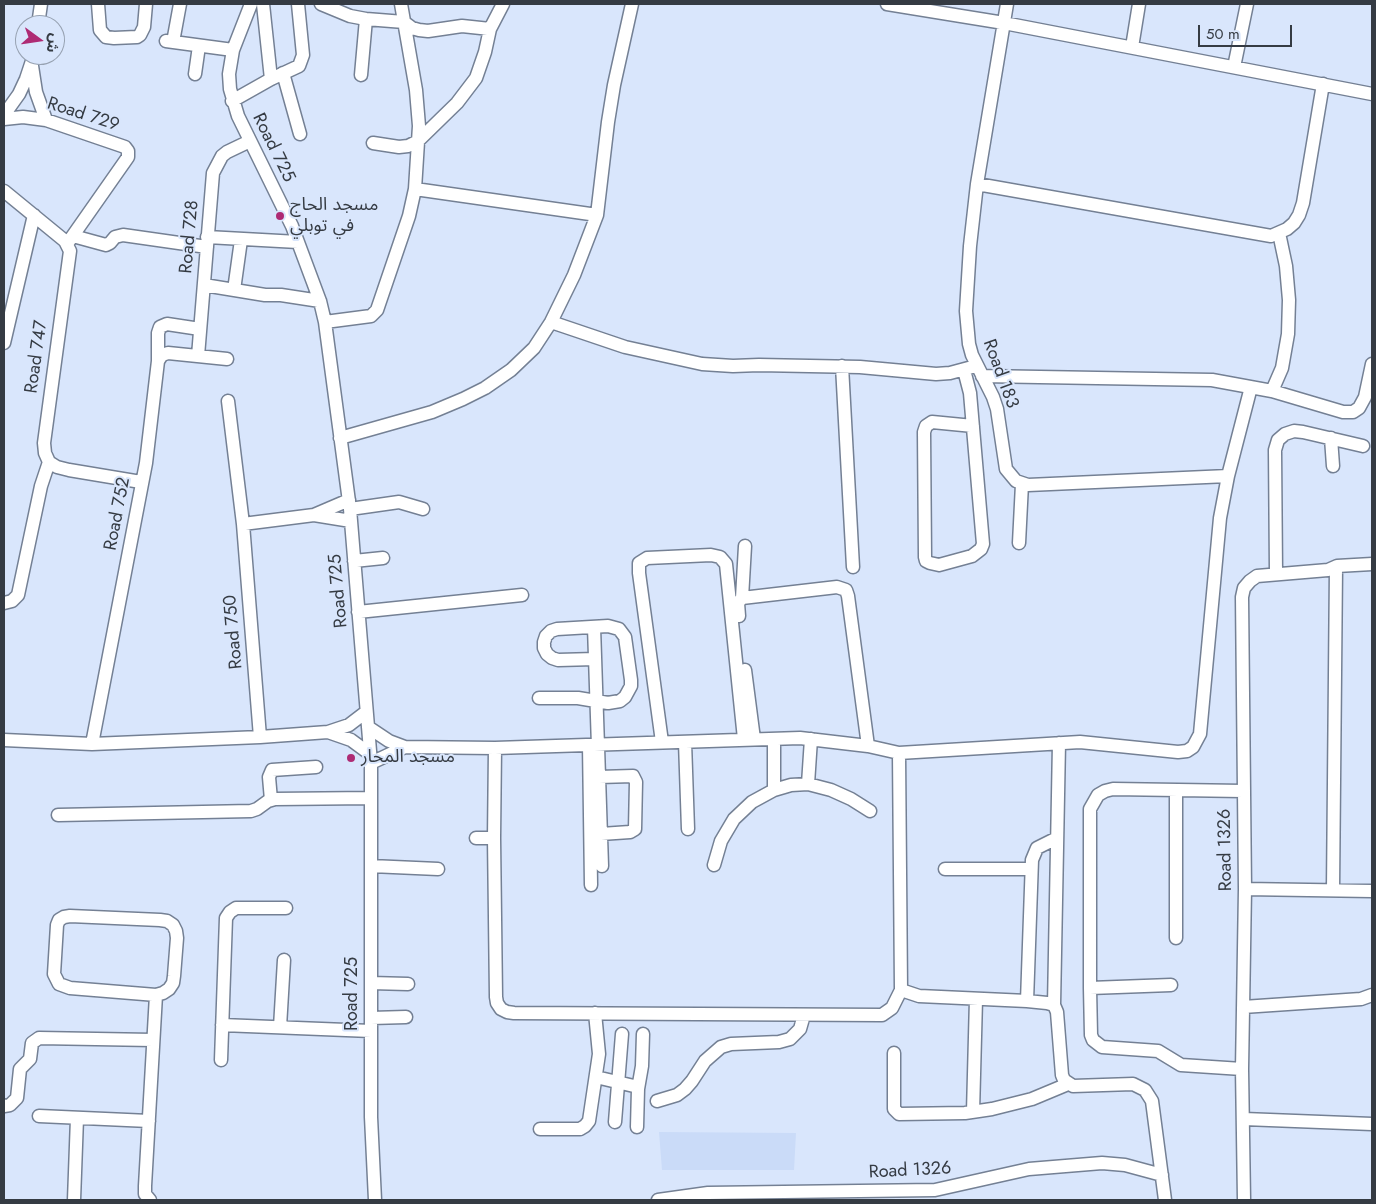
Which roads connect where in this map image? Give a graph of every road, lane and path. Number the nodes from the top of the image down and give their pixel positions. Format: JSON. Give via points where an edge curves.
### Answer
{"nodes":[{"id":1,"x":98,"y":4,"type":"edge"},
{"id":2,"x":146,"y":4,"type":"edge"},
{"id":3,"x":180,"y":4,"type":"edge"},
{"id":4,"x":251,"y":4,"type":"edge"},
{"id":5,"x":263,"y":4,"type":"edge"},
{"id":6,"x":298,"y":4,"type":"edge"},
{"id":7,"x":321,"y":4,"type":"edge"},
{"id":8,"x":401,"y":4,"type":"edge"},
{"id":9,"x":503,"y":4,"type":"edge"},
{"id":10,"x":632,"y":4,"type":"edge"},
{"id":11,"x":887,"y":4,"type":"edge"},
{"id":12,"x":1007,"y":4,"type":"edge"},
{"id":13,"x":1139,"y":4,"type":"edge"},
{"id":14,"x":1247,"y":4,"type":"edge"},
{"id":15,"x":366,"y":19,"type":"junction"},
{"id":16,"x":404,"y":22,"type":"junction"},
{"id":17,"x":1004,"y":23,"type":"junction"},
{"id":18,"x":490,"y":29,"type":"junction"},
{"id":19,"x":199,"y":46,"type":"junction"},
{"id":20,"x":1132,"y":47,"type":"junction"},
{"id":21,"x":233,"y":50,"type":"junction"},
{"id":22,"x":31,"y":65,"type":"edge"},
{"id":23,"x":34,"y":65,"type":"edge"},
{"id":24,"x":1234,"y":67,"type":"junction"},
{"id":25,"x":283,"y":73,"type":"junction"},
{"id":26,"x":195,"y":74,"type":"dead end"},
{"id":27,"x":361,"y":75,"type":"dead end"},
{"id":28,"x":271,"y":79,"type":"junction"},
{"id":29,"x":1323,"y":84,"type":"junction"},
{"id":30,"x":1372,"y":94,"type":"edge"},
{"id":31,"x":232,"y":101,"type":"junction"},
{"id":32,"x":4,"y":115,"type":"edge"},
{"id":33,"x":4,"y":119,"type":"edge"},
{"id":34,"x":46,"y":120,"type":"junction"},
{"id":35,"x":300,"y":134,"type":"dead end"},
{"id":36,"x":250,"y":141,"type":"junction"},
{"id":37,"x":418,"y":141,"type":"junction"},
{"id":38,"x":372,"y":143,"type":"dead end"},
{"id":39,"x":977,"y":184,"type":"junction"},
{"id":40,"x":415,"y":189,"type":"junction"},
{"id":41,"x":4,"y":191,"type":"edge"},
{"id":42,"x":597,"y":214,"type":"junction"},
{"id":43,"x":34,"y":215,"type":"junction"},
{"id":44,"x":1279,"y":233,"type":"junction"},
{"id":45,"x":70,"y":240,"type":"junction"},
{"id":46,"x":242,"y":240,"type":"junction"},
{"id":47,"x":207,"y":242,"type":"junction"},
{"id":48,"x":298,"y":242,"type":"junction"},
{"id":49,"x":204,"y":285,"type":"junction"},
{"id":50,"x":234,"y":290,"type":"junction"},
{"id":51,"x":320,"y":301,"type":"junction"},
{"id":52,"x":325,"y":322,"type":"junction"},
{"id":53,"x":551,"y":322,"type":"junction"},
{"id":54,"x":200,"y":329,"type":"junction"},
{"id":55,"x":4,"y":344,"type":"edge"},
{"id":56,"x":198,"y":356,"type":"junction"},
{"id":57,"x":227,"y":359,"type":"dead end"},
{"id":58,"x":158,"y":361,"type":"junction"},
{"id":59,"x":1372,"y":364,"type":"edge"},
{"id":60,"x":842,"y":366,"type":"junction"},
{"id":61,"x":974,"y":371,"type":"junction"},
{"id":62,"x":1251,"y":387,"type":"junction"},
{"id":63,"x":1272,"y":392,"type":"junction"},
{"id":64,"x":228,"y":401,"type":"dead end"},
{"id":65,"x":973,"y":426,"type":"junction"},
{"id":66,"x":340,"y":438,"type":"junction"},
{"id":67,"x":1332,"y":438,"type":"junction"},
{"id":68,"x":1363,"y":446,"type":"dead end"},
{"id":69,"x":49,"y":462,"type":"junction"},
{"id":70,"x":1333,"y":466,"type":"dead end"},
{"id":71,"x":1228,"y":476,"type":"junction"},
{"id":72,"x":141,"y":482,"type":"junction"},
{"id":73,"x":1022,"y":484,"type":"junction"},
{"id":74,"x":423,"y":509,"type":"dead end"},
{"id":75,"x":350,"y":510,"type":"junction"},
{"id":76,"x":314,"y":515,"type":"junction"},
{"id":77,"x":243,"y":524,"type":"junction"},
{"id":78,"x":1020,"y":543,"type":"dead end"},
{"id":79,"x":745,"y":546,"type":"dead end"},
{"id":80,"x":383,"y":558,"type":"dead end"},
{"id":81,"x":354,"y":560,"type":"junction"},
{"id":82,"x":1372,"y":564,"type":"edge"},
{"id":83,"x":853,"y":567,"type":"dead end"},
{"id":84,"x":1332,"y":568,"type":"junction"},
{"id":85,"x":1276,"y":574,"type":"junction"},
{"id":86,"x":522,"y":595,"type":"dead end"},
{"id":87,"x":742,"y":598,"type":"junction"},
{"id":88,"x":4,"y":603,"type":"edge"},
{"id":89,"x":358,"y":612,"type":"junction"},
{"id":90,"x":594,"y":627,"type":"junction"},
{"id":91,"x":595,"y":659,"type":"junction"},
{"id":92,"x":539,"y":698,"type":"dead end"},
{"id":93,"x":597,"y":702,"type":"junction"},
{"id":94,"x":366,"y":712,"type":"junction"},
{"id":95,"x":368,"y":727,"type":"junction"},
{"id":96,"x":328,"y":732,"type":"junction"},
{"id":97,"x":260,"y":737,"type":"junction"},
{"id":98,"x":774,"y":738,"type":"junction"},
{"id":99,"x":749,"y":739,"type":"junction"},
{"id":100,"x":811,"y":739,"type":"junction"},
{"id":101,"x":4,"y":740,"type":"edge"},
{"id":102,"x":662,"y":742,"type":"junction"},
{"id":103,"x":685,"y":742,"type":"junction"},
{"id":104,"x":1059,"y":743,"type":"junction"},
{"id":105,"x":92,"y":744,"type":"junction"},
{"id":106,"x":593,"y":745,"type":"junction"},
{"id":107,"x":868,"y":746,"type":"junction"},
{"id":108,"x":405,"y":747,"type":"junction"},
{"id":109,"x":495,"y":748,"type":"junction"},
{"id":110,"x":899,"y":753,"type":"junction"},
{"id":111,"x":370,"y":758,"type":"junction"},
{"id":112,"x":316,"y":766,"type":"dead end"},
{"id":113,"x":599,"y":777,"type":"junction"},
{"id":114,"x":808,"y":784,"type":"junction"},
{"id":115,"x":774,"y":790,"type":"junction"},
{"id":116,"x":1176,"y":790,"type":"junction"},
{"id":117,"x":1243,"y":791,"type":"junction"},
{"id":118,"x":371,"y":798,"type":"junction"},
{"id":119,"x":271,"y":800,"type":"junction"},
{"id":120,"x":870,"y":811,"type":"dead end"},
{"id":121,"x":58,"y":815,"type":"dead end"},
{"id":122,"x":688,"y":829,"type":"dead end"},
{"id":123,"x":601,"y":834,"type":"junction"},
{"id":124,"x":476,"y":838,"type":"dead end"},
{"id":125,"x":494,"y":838,"type":"junction"},
{"id":126,"x":1057,"y":838,"type":"junction"},
{"id":127,"x":714,"y":864,"type":"dead end"},
{"id":128,"x":371,"y":866,"type":"junction"},
{"id":129,"x":602,"y":866,"type":"dead end"},
{"id":130,"x":438,"y":869,"type":"dead end"},
{"id":131,"x":945,"y":869,"type":"dead end"},
{"id":132,"x":1031,"y":869,"type":"junction"},
{"id":133,"x":591,"y":885,"type":"dead end"},
{"id":134,"x":1244,"y":889,"type":"junction"},
{"id":135,"x":1333,"y":889,"type":"junction"},
{"id":136,"x":1372,"y":891,"type":"edge"},
{"id":137,"x":286,"y":908,"type":"dead end"},
{"id":138,"x":1176,"y":938,"type":"dead end"},
{"id":139,"x":284,"y":960,"type":"dead end"},
{"id":140,"x":371,"y":983,"type":"junction"},
{"id":141,"x":408,"y":984,"type":"dead end"},
{"id":142,"x":1171,"y":985,"type":"dead end"},
{"id":143,"x":1090,"y":988,"type":"junction"},
{"id":144,"x":900,"y":990,"type":"junction"},
{"id":145,"x":156,"y":995,"type":"junction"},
{"id":146,"x":1372,"y":995,"type":"edge"},
{"id":147,"x":976,"y":999,"type":"junction"},
{"id":148,"x":1027,"y":1001,"type":"junction"},
{"id":149,"x":1054,"y":1006,"type":"junction"},
{"id":150,"x":1243,"y":1008,"type":"junction"},
{"id":151,"x":595,"y":1013,"type":"junction"},
{"id":152,"x":804,"y":1015,"type":"junction"},
{"id":153,"x":406,"y":1018,"type":"dead end"},
{"id":154,"x":371,"y":1024,"type":"junction"},
{"id":155,"x":222,"y":1025,"type":"junction"},
{"id":156,"x":280,"y":1027,"type":"junction"},
{"id":157,"x":622,"y":1034,"type":"dead end"},
{"id":158,"x":643,"y":1034,"type":"dead end"},
{"id":159,"x":153,"y":1040,"type":"junction"},
{"id":160,"x":894,"y":1053,"type":"dead end"},
{"id":161,"x":221,"y":1060,"type":"dead end"},
{"id":162,"x":1242,"y":1069,"type":"junction"},
{"id":163,"x":596,"y":1077,"type":"junction"},
{"id":164,"x":618,"y":1082,"type":"junction"},
{"id":165,"x":1068,"y":1084,"type":"junction"},
{"id":166,"x":638,"y":1087,"type":"junction"},
{"id":167,"x":657,"y":1101,"type":"dead end"},
{"id":168,"x":4,"y":1106,"type":"edge"},
{"id":169,"x":973,"y":1112,"type":"junction"},
{"id":170,"x":39,"y":1116,"type":"dead end"},
{"id":171,"x":77,"y":1118,"type":"junction"},
{"id":172,"x":1244,"y":1119,"type":"junction"},
{"id":173,"x":149,"y":1121,"type":"junction"},
{"id":174,"x":615,"y":1122,"type":"dead end"},
{"id":175,"x":1372,"y":1124,"type":"edge"},
{"id":176,"x":638,"y":1127,"type":"dead end"},
{"id":177,"x":540,"y":1129,"type":"dead end"},
{"id":178,"x":1162,"y":1175,"type":"junction"},
{"id":179,"x":74,"y":1200,"type":"edge"},
{"id":180,"x":150,"y":1200,"type":"edge"},
{"id":181,"x":375,"y":1200,"type":"edge"},
{"id":182,"x":658,"y":1200,"type":"edge"},
{"id":183,"x":1165,"y":1200,"type":"edge"},
{"id":184,"x":1244,"y":1200,"type":"edge"}],
"edges":[{"from":1,"to":2,"type":"street","via":[[100,30],[114,38],[140,35]]},
{"from":3,"to":19,"type":"street","via":[[170,42]]},
{"from":4,"to":21,"type":"street","name":"Road 725"},
{"from":5,"to":28,"type":"street"},
{"from":6,"to":25,"type":"street","via":[[302,61],[299,66]]},
{"from":7,"to":15,"type":"street"},
{"from":8,"to":16,"type":"street"},
{"from":9,"to":18,"type":"street"},
{"from":10,"to":42,"type":"street","via":[[609,112]]},
{"from":11,"to":17,"type":"street"},
{"from":12,"to":17,"type":"street","name":"Road 183"},
{"from":13,"to":20,"type":"street"},
{"from":14,"to":24,"type":"street"},
{"from":15,"to":16,"type":"street"},
{"from":15,"to":27,"type":"street"},
{"from":16,"to":18,"type":"street","via":[[412,28],[428,31],[462,26]]},
{"from":16,"to":37,"type":"street","via":[[418,101]]},
{"from":17,"to":20,"type":"street"},
{"from":17,"to":39,"type":"street","name":"Road 183"},
{"from":18,"to":37,"type":"street","via":[[476,78],[457,103]]},
{"from":19,"to":21,"type":"street"},
{"from":19,"to":26,"type":"street"},
{"from":20,"to":24,"type":"street"},
{"from":21,"to":31,"type":"street","name":"Road 725","via":[[229,74]]},
{"from":22,"to":32,"type":"street","via":[[19,94]]},
{"from":23,"to":34,"type":"street","via":[[36,92]]},
{"from":24,"to":29,"type":"street"},
{"from":25,"to":28,"type":"street"},
{"from":25,"to":35,"type":"street"},
{"from":28,"to":31,"type":"street"},
{"from":29,"to":30,"type":"street"},
{"from":29,"to":44,"type":"street","via":[[1303,204],[1294,223]]},
{"from":31,"to":36,"type":"street","name":"Road 725"},
{"from":33,"to":34,"type":"street","name":"Road 729"},
{"from":34,"to":45,"type":"street","name":"Road 729","via":[[128,151],[128,157]]},
{"from":36,"to":47,"type":"street","name":"Road 728","via":[[227,152],[215,167]]},
{"from":36,"to":48,"type":"street","name":"Road 725"},
{"from":37,"to":38,"type":"street","via":[[399,147]]},
{"from":37,"to":40,"type":"street"},
{"from":39,"to":44,"type":"street","via":[[1271,236]]},
{"from":39,"to":61,"type":"street","name":"Road 183","via":[[966,311]]},
{"from":40,"to":42,"type":"street"},
{"from":40,"to":52,"type":"street","via":[[377,310],[371,316]]},
{"from":41,"to":43,"type":"street"},
{"from":42,"to":53,"type":"street"},
{"from":43,"to":45,"type":"street"},
{"from":43,"to":55,"type":"street"},
{"from":44,"to":63,"type":"street","via":[[1286,266],[1288,334],[1282,368]]},
{"from":45,"to":47,"type":"street","via":[[104,244],[120,235]]},
{"from":45,"to":69,"type":"street","name":"Road 747","via":[[44,443]]},
{"from":46,"to":47,"type":"street"},
{"from":46,"to":48,"type":"street"},
{"from":46,"to":50,"type":"street"},
{"from":47,"to":49,"type":"street","name":"Road 728"},
{"from":48,"to":51,"type":"street","name":"Road 725"},
{"from":49,"to":50,"type":"street"},
{"from":49,"to":54,"type":"street","name":"Road 728"},
{"from":50,"to":51,"type":"street"},
{"from":51,"to":52,"type":"street","name":"Road 725"},
{"from":52,"to":66,"type":"street","name":"Road 725"},
{"from":53,"to":60,"type":"street","via":[[625,347],[702,364]]},
{"from":53,"to":66,"type":"street","via":[[534,348],[485,388],[432,412]]},
{"from":54,"to":56,"type":"street","name":"Road 728"},
{"from":54,"to":58,"type":"street","name":"Road 752","via":[[167,324],[160,327]]},
{"from":56,"to":57,"type":"street"},
{"from":56,"to":58,"type":"street","via":[[168,353]]},
{"from":58,"to":72,"type":"street","name":"Road 752"},
{"from":59,"to":63,"type":"street","via":[[1365,397],[1360,408],[1353,412]]},
{"from":60,"to":61,"type":"street","via":[[936,374]]},
{"from":60,"to":83,"type":"street"},
{"from":61,"to":62,"type":"street","via":[[1212,380]]},
{"from":61,"to":65,"type":"street","via":[[970,393]]},
{"from":61,"to":73,"type":"street","name":"Road 183","via":[[994,397],[1006,469]]},
{"from":62,"to":63,"type":"street"},
{"from":62,"to":71,"type":"street"},
{"from":64,"to":77,"type":"street","name":"Road 750"},
{"from":65,"to":65,"type":"street","via":[[983,544],[972,556],[930,563],[925,560],[924,432],[932,422]]},
{"from":66,"to":75,"type":"street","name":"Road 725"},
{"from":67,"to":68,"type":"street"},
{"from":67,"to":70,"type":"street"},
{"from":67,"to":85,"type":"street","via":[[1294,431],[1278,440],[1275,450]]},
{"from":69,"to":72,"type":"street","via":[[69,470]]},
{"from":69,"to":88,"type":"street","via":[[18,595]]},
{"from":71,"to":73,"type":"street"},
{"from":71,"to":104,"type":"street","via":[[1220,518],[1198,741],[1186,751],[1178,752],[1108,744]]},
{"from":72,"to":105,"type":"street","name":"Road 752"},
{"from":73,"to":78,"type":"street"},
{"from":74,"to":75,"type":"street","via":[[399,502]]},
{"from":75,"to":76,"type":"street"},
{"from":75,"to":76,"type":"street"},
{"from":75,"to":81,"type":"street","name":"Road 725"},
{"from":76,"to":77,"type":"street"},
{"from":77,"to":97,"type":"street","name":"Road 750"},
{"from":79,"to":87,"type":"street"},
{"from":80,"to":81,"type":"street"},
{"from":81,"to":89,"type":"street","name":"Road 725"},
{"from":82,"to":84,"type":"street","name":"Road 1326"},
{"from":84,"to":85,"type":"street","name":"Road 1326"},
{"from":84,"to":135,"type":"street"},
{"from":85,"to":117,"type":"street","name":"Road 1326","via":[[1257,576],[1244,588],[1242,597]]},
{"from":86,"to":89,"type":"street"},
{"from":87,"to":99,"type":"street","via":[[738,608]]},
{"from":87,"to":107,"type":"street","via":[[840,587],[846,590]]},
{"from":89,"to":94,"type":"street","name":"Road 725"},
{"from":90,"to":91,"type":"street"},
{"from":90,"to":91,"type":"street","via":[[551,631],[546,636],[544,648],[547,654],[558,660]]},
{"from":90,"to":93,"type":"street","via":[[614,627],[622,632],[631,680],[629,692],[620,701]]},
{"from":91,"to":93,"type":"street"},
{"from":92,"to":93,"type":"street","via":[[578,698]]},
{"from":93,"to":106,"type":"street"},
{"from":94,"to":95,"type":"street","name":"Road 725"},
{"from":94,"to":96,"type":"street","via":[[349,725]]},
{"from":95,"to":108,"type":"street"},
{"from":95,"to":111,"type":"street","name":"Road 725"},
{"from":96,"to":97,"type":"street"},
{"from":96,"to":111,"type":"street","via":[[351,740]]},
{"from":97,"to":105,"type":"street"},
{"from":98,"to":99,"type":"street"},
{"from":98,"to":100,"type":"street"},
{"from":98,"to":115,"type":"street"},
{"from":99,"to":102,"type":"street","via":[[726,564],[720,557],[711,555],[647,558],[639,563]]},
{"from":99,"to":103,"type":"street"},
{"from":100,"to":107,"type":"street"},
{"from":100,"to":114,"type":"street"},
{"from":101,"to":105,"type":"street"},
{"from":102,"to":103,"type":"street"},
{"from":102,"to":106,"type":"street"},
{"from":103,"to":122,"type":"street"},
{"from":104,"to":110,"type":"street"},
{"from":104,"to":126,"type":"street"},
{"from":106,"to":109,"type":"street"},
{"from":106,"to":113,"type":"street"},
{"from":106,"to":133,"type":"street"},
{"from":107,"to":110,"type":"street"},
{"from":108,"to":109,"type":"street"},
{"from":108,"to":111,"type":"street"},
{"from":109,"to":125,"type":"street"},
{"from":110,"to":144,"type":"street"},
{"from":111,"to":118,"type":"street","name":"Road 725"},
{"from":112,"to":119,"type":"street","via":[[272,770],[269,777]]},
{"from":113,"to":123,"type":"street"},
{"from":113,"to":123,"type":"street","via":[[633,776],[636,782],[635,829]]},
{"from":114,"to":115,"type":"street"},
{"from":114,"to":120,"type":"street","via":[[831,790]]},
{"from":115,"to":127,"type":"street","via":[[752,802],[734,819],[721,841]]},
{"from":116,"to":117,"type":"street"},
{"from":116,"to":138,"type":"street"},
{"from":116,"to":143,"type":"street","via":[[1112,789],[1098,795],[1093,802],[1090,809]]},
{"from":117,"to":134,"type":"street","name":"Road 1326"},
{"from":118,"to":119,"type":"street"},
{"from":118,"to":128,"type":"street","name":"Road 725"},
{"from":119,"to":121,"type":"street","via":[[251,811]]},
{"from":123,"to":129,"type":"street"},
{"from":124,"to":125,"type":"street"},
{"from":125,"to":151,"type":"street","via":[[497,1003],[507,1012]]},
{"from":126,"to":132,"type":"street","via":[[1037,848]]},
{"from":126,"to":149,"type":"street"},
{"from":128,"to":130,"type":"street"},
{"from":128,"to":140,"type":"street","name":"Road 725"},
{"from":131,"to":132,"type":"street"},
{"from":132,"to":148,"type":"street"},
{"from":134,"to":135,"type":"street"},
{"from":134,"to":150,"type":"street","name":"Road 1326"},
{"from":135,"to":136,"type":"street"},
{"from":137,"to":155,"type":"street","via":[[236,908],[226,918]]},
{"from":139,"to":156,"type":"street"},
{"from":140,"to":141,"type":"street"},
{"from":140,"to":154,"type":"street","name":"Road 725"},
{"from":142,"to":143,"type":"street"},
{"from":143,"to":162,"type":"street","via":[[1091,1035],[1097,1044],[1107,1048],[1158,1052],[1181,1065]]},
{"from":144,"to":147,"type":"street","via":[[919,996]]},
{"from":144,"to":152,"type":"street","via":[[892,1008],[882,1015]]},
{"from":145,"to":145,"type":"street","via":[[169,989],[173,983],[177,938],[173,925],[160,920],[88,916],[70,916],[60,920],[56,931],[54,974],[64,988]]},
{"from":145,"to":159,"type":"street"},
{"from":146,"to":150,"type":"street"},
{"from":147,"to":148,"type":"street"},
{"from":147,"to":169,"type":"street"},
{"from":148,"to":149,"type":"street"},
{"from":149,"to":165,"type":"street","via":[[1062,1074]]},
{"from":150,"to":162,"type":"street","name":"Road 1326"},
{"from":151,"to":152,"type":"street"},
{"from":151,"to":163,"type":"street","via":[[599,1054]]},
{"from":152,"to":167,"type":"street","via":[[800,1029],[790,1039],[731,1044],[721,1048],[705,1061],[685,1089]]},
{"from":153,"to":154,"type":"street"},
{"from":154,"to":156,"type":"street"},
{"from":154,"to":181,"type":"street","name":"Road 725"},
{"from":155,"to":156,"type":"street"},
{"from":155,"to":161,"type":"street"},
{"from":157,"to":164,"type":"street"},
{"from":158,"to":166,"type":"street"},
{"from":159,"to":168,"type":"street","via":[[39,1038],[32,1044],[30,1059],[20,1069],[17,1098]]},
{"from":159,"to":173,"type":"street"},
{"from":160,"to":169,"type":"street","via":[[893,1105],[896,1112],[903,1115]]},
{"from":162,"to":172,"type":"street","name":"Road 1326"},
{"from":163,"to":164,"type":"street"},
{"from":163,"to":177,"type":"street","via":[[586,1126]]},
{"from":164,"to":166,"type":"street"},
{"from":164,"to":174,"type":"street"},
{"from":165,"to":169,"type":"street","via":[[1032,1099]]},
{"from":165,"to":178,"type":"street","via":[[1133,1084],[1145,1090],[1152,1101]]},
{"from":166,"to":176,"type":"street"},
{"from":170,"to":171,"type":"street"},
{"from":171,"to":173,"type":"street"},
{"from":171,"to":179,"type":"street"},
{"from":172,"to":175,"type":"street"},
{"from":172,"to":184,"type":"street","name":"Road 1326"},
{"from":173,"to":180,"type":"street","via":[[145,1194]]},
{"from":178,"to":182,"type":"street","name":"Road 1326","via":[[1125,1165],[1102,1163],[1029,1169],[935,1190],[708,1193]]},
{"from":178,"to":183,"type":"street"}]}
